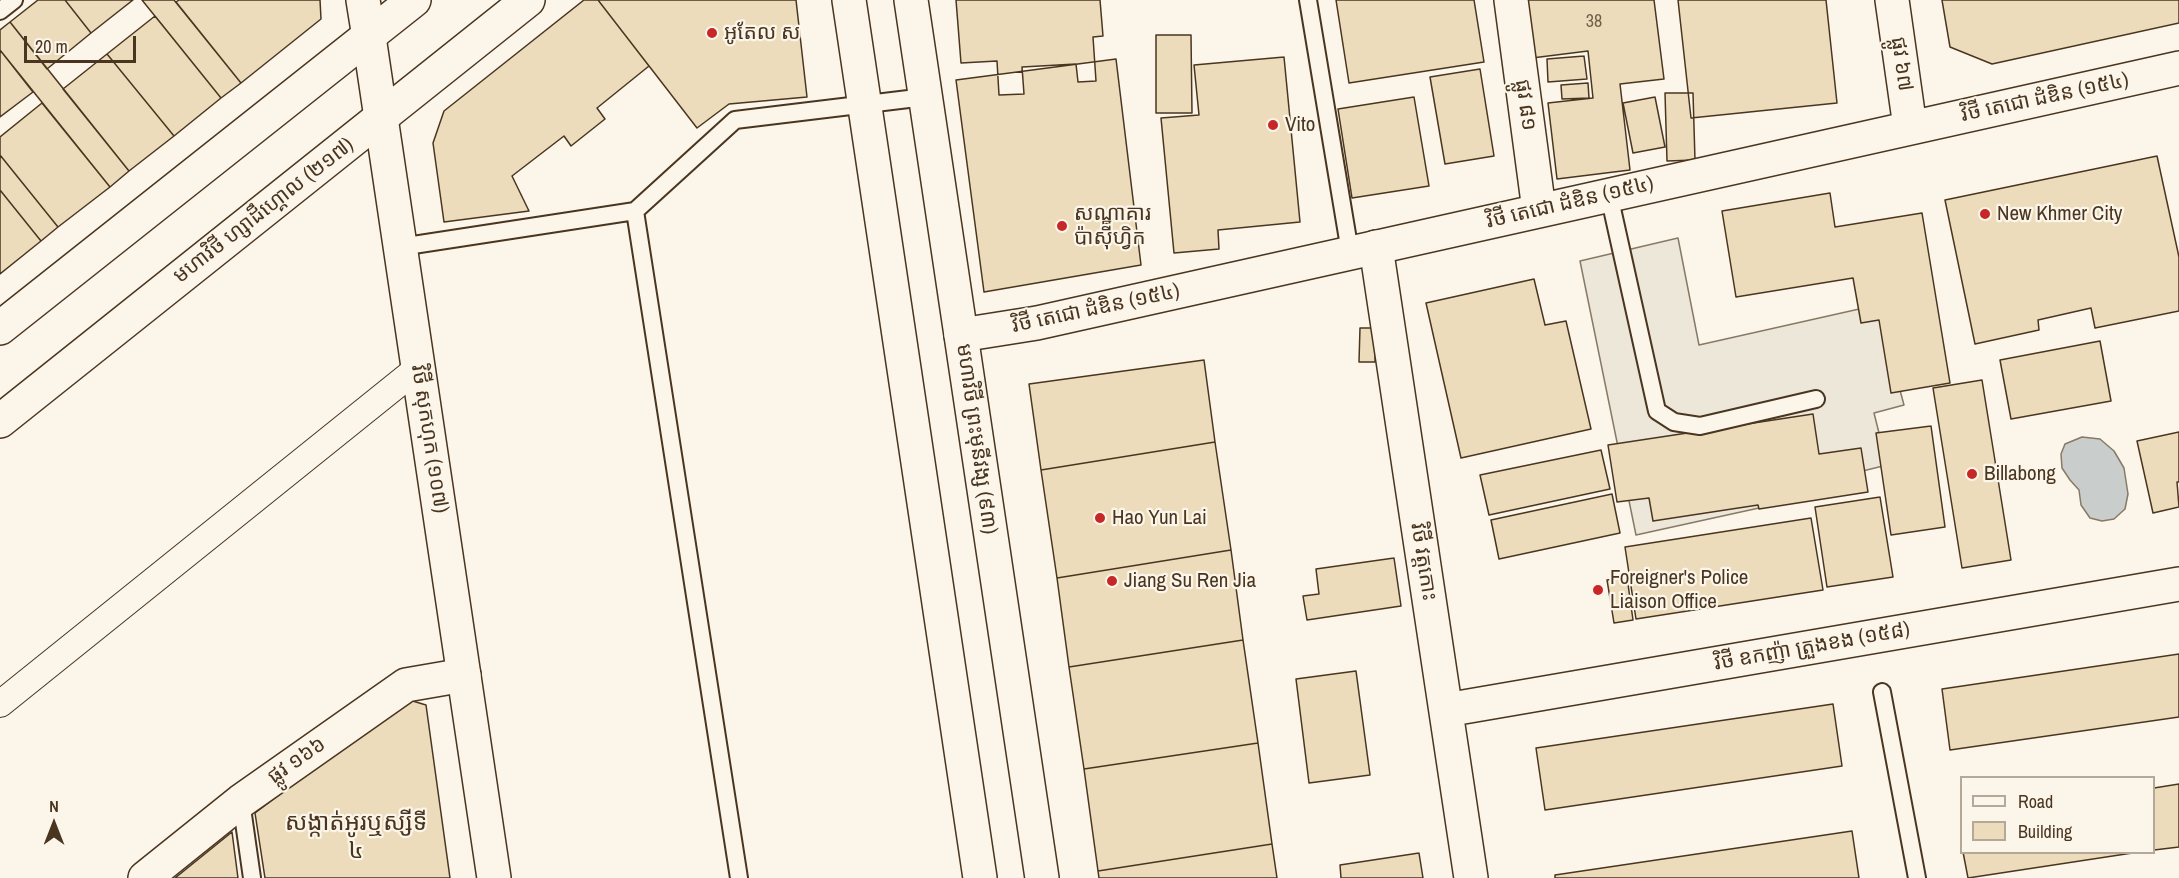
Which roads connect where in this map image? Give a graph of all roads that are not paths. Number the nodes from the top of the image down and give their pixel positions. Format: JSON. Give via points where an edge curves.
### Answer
{"nodes":[{"id":1,"x":14,"y":0,"type":"edge"},
{"id":2,"x":363,"y":0,"type":"edge"},
{"id":3,"x":414,"y":0,"type":"edge"},
{"id":4,"x":528,"y":0,"type":"edge"},
{"id":5,"x":849,"y":0,"type":"edge"},
{"id":6,"x":911,"y":0,"type":"edge"},
{"id":7,"x":1308,"y":0,"type":"edge"},
{"id":8,"x":1511,"y":0,"type":"edge"},
{"id":9,"x":1892,"y":0,"type":"edge"},
{"id":10,"x":0,"y":11,"type":"edge"},
{"id":11,"x":369,"y":37,"type":"junction"},
{"id":12,"x":2179,"y":68,"type":"edge"},
{"id":13,"x":925,"y":97,"type":"junction"},
{"id":14,"x":865,"y":105,"type":"junction"},
{"id":15,"x":381,"y":118,"type":"junction"},
{"id":16,"x":1910,"y":127,"type":"junction"},
{"id":17,"x":1609,"y":195,"type":"junction"},
{"id":18,"x":1539,"y":210,"type":"junction"},
{"id":19,"x":635,"y":211,"type":"junction"},
{"id":20,"x":400,"y":247,"type":"junction"},
{"id":21,"x":1363,"y":250,"type":"junction"},
{"id":22,"x":0,"y":328,"type":"edge"},
{"id":23,"x":961,"y":335,"type":"junction"},
{"id":24,"x":418,"y":368,"type":"junction"},
{"id":25,"x":1816,"y":399,"type":"dead end"},
{"id":26,"x":0,"y":421,"type":"edge"},
{"id":27,"x":2179,"y":584,"type":"edge"},
{"id":28,"x":464,"y":675,"type":"junction"},
{"id":29,"x":1882,"y":692,"type":"dead end"},
{"id":30,"x":0,"y":704,"type":"edge"},
{"id":31,"x":1446,"y":710,"type":"junction"},
{"id":32,"x":241,"y":801,"type":"junction"},
{"id":33,"x":144,"y":878,"type":"edge"},
{"id":34,"x":252,"y":878,"type":"edge"},
{"id":35,"x":494,"y":878,"type":"edge"},
{"id":36,"x":739,"y":878,"type":"edge"},
{"id":37,"x":980,"y":878,"type":"edge"},
{"id":38,"x":1042,"y":878,"type":"edge"},
{"id":39,"x":1471,"y":878,"type":"edge"},
{"id":40,"x":1917,"y":878,"type":"edge"}],
"edges":[{"from":1,"to":10,"type":"lane"},
{"from":2,"to":11,"type":"main road","name":"វិថី សុកហុក (១០៧)"},
{"from":3,"to":11,"type":"main road"},
{"from":4,"to":15,"type":"main road","name":"មហាវិថី ហ្សាដឹហ្គោល (២១៧)"},
{"from":5,"to":14,"type":"main road"},
{"from":6,"to":13,"type":"main road","name":"មហាវិថី ព្រះមុនីវង្ស (៩៣)"},
{"from":7,"to":21,"type":"lane"},
{"from":8,"to":18,"type":"main road","name":"ផ្លូវ ៨១"},
{"from":9,"to":16,"type":"main road","name":"ផ្លូវ ៦៧"},
{"from":11,"to":15,"type":"main road","name":"វិថី សុកហុក (១០៧)"},
{"from":11,"to":22,"type":"main road"},
{"from":12,"to":16,"type":"main road","name":"វិថី តេជោ ដំឌិន (១៥៤)"},
{"from":13,"to":14,"type":"lane"},
{"from":13,"to":23,"type":"main road","name":"មហាវិថី ព្រះមុនីវង្ស (៩៣)"},
{"from":14,"to":19,"type":"lane","via":[[735,120]]},
{"from":14,"to":37,"type":"main road"},
{"from":15,"to":20,"type":"main road","name":"វិថី សុកហុក (១០៧)"},
{"from":15,"to":26,"type":"main road","name":"មហាវិថី ហ្សាដឹហ្គោល (២១៧)"},
{"from":16,"to":17,"type":"main road","name":"វិថី តេជោ ដំឌិន (១៥៤)"},
{"from":17,"to":18,"type":"main road","name":"វិថី តេជោ ដំឌិន (១៥៤)"},
{"from":17,"to":25,"type":"lane","via":[[1657,411],[1674,422],[1700,426]]},
{"from":18,"to":21,"type":"main road","name":"វិថី តេជោ ដំឌិន (១៥៤)"},
{"from":19,"to":20,"type":"lane"},
{"from":19,"to":36,"type":"lane"},
{"from":20,"to":24,"type":"main road","name":"វិថី សុកហុក (១០៧)"},
{"from":21,"to":23,"type":"main road","name":"វិថី តេជោ ដំឌិន (១៥៤)","via":[[1037,323]]},
{"from":21,"to":31,"type":"main road","name":"វិថី វត្តកោះ"},
{"from":23,"to":38,"type":"main road","name":"មហាវិថី ព្រះមុនីវង្ស (៩៣)"},
{"from":24,"to":28,"type":"main road","name":"វិថី សុកហុក (១០៧)"},
{"from":24,"to":30,"type":"street"},
{"from":27,"to":31,"type":"main road","name":"វិថី ឧកញ៉ា ត្រួងខង (១៥៨)"},
{"from":28,"to":32,"type":"main road","name":"ផ្លូវ ១៦៦","via":[[406,685]]},
{"from":28,"to":35,"type":"main road","name":"វិថី សុកហុក (១០៧)"},
{"from":29,"to":40,"type":"lane"},
{"from":31,"to":39,"type":"main road","name":"វិថី វត្តកោះ"},
{"from":32,"to":33,"type":"main road","name":"ផ្លូវ ១៦៦"},
{"from":32,"to":34,"type":"lane"}]}
